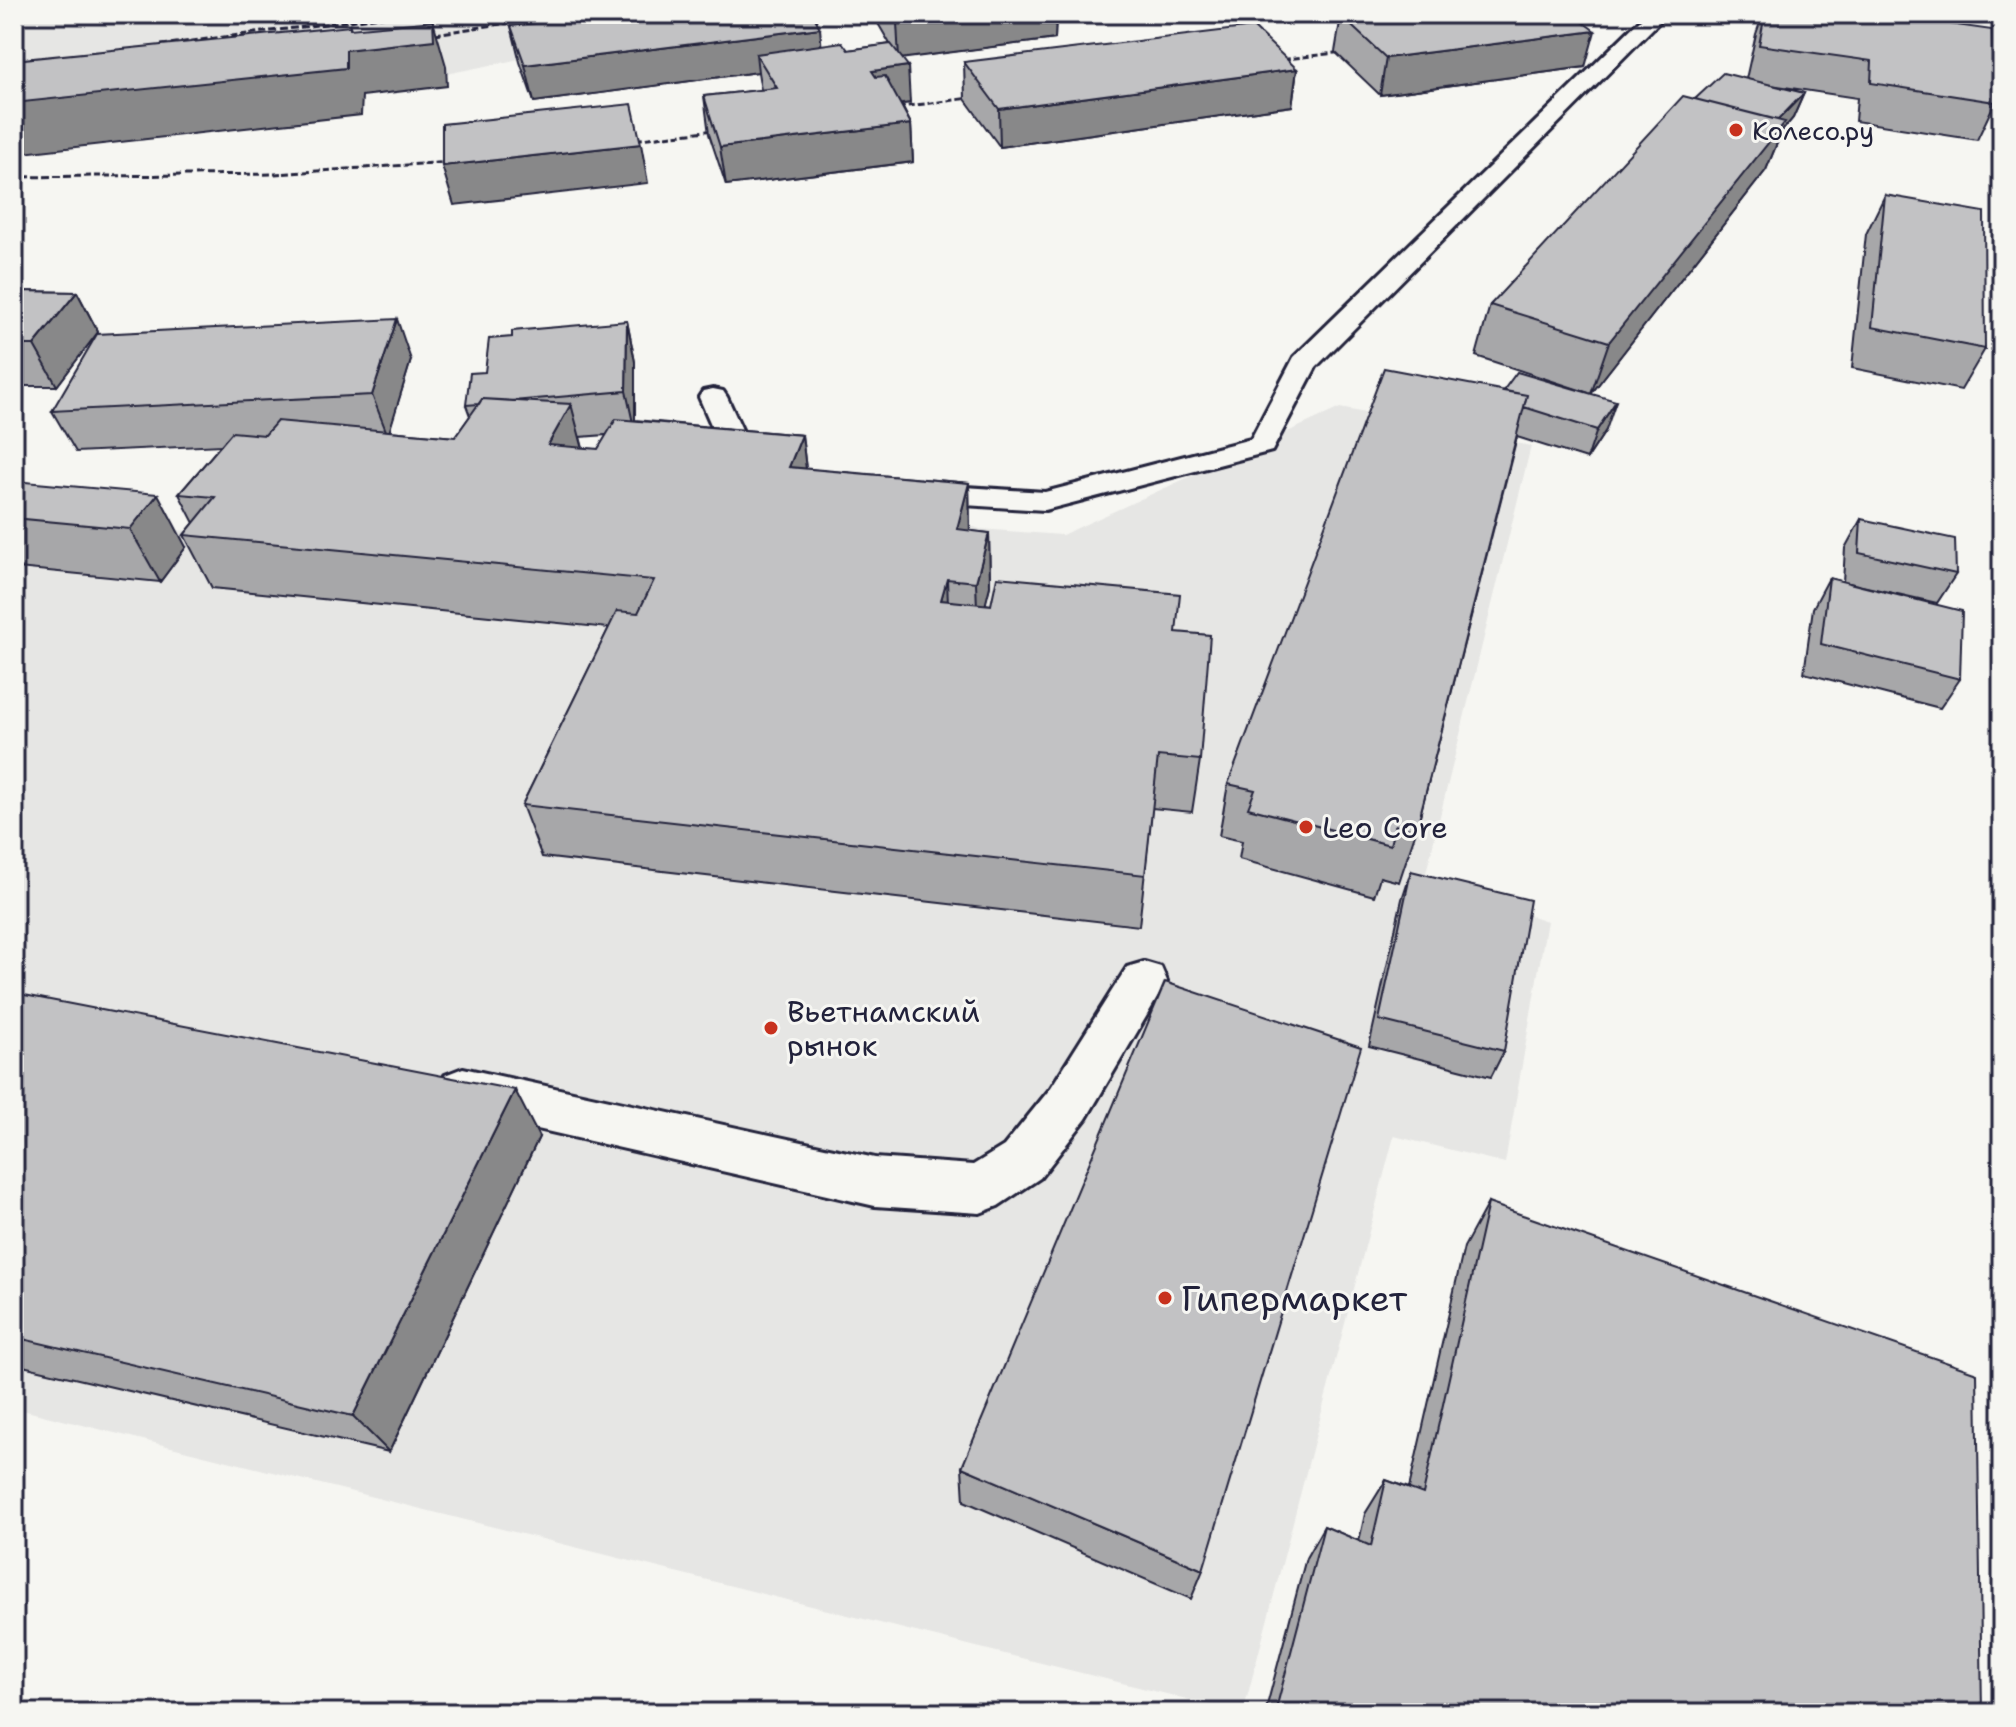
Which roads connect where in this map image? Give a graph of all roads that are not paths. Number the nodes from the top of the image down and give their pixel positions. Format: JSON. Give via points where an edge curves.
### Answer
{"nodes":[{"id":1,"x":1657,"y":14,"type":"edge"},
{"id":2,"x":1880,"y":14,"type":"edge"},
{"id":3,"x":2002,"y":28,"type":"edge"},
{"id":4,"x":713,"y":397,"type":"dead end"},
{"id":5,"x":766,"y":483,"type":"edge"},
{"id":6,"x":890,"y":491,"type":"edge"},
{"id":7,"x":1144,"y":981,"type":"dead end"},
{"id":8,"x":426,"y":1082,"type":"edge"}],
"edges":[{"from":1,"to":6,"type":"lane","via":[[1304,363],[1262,445],[1045,501]]},
{"from":2,"to":3,"type":"lane"},
{"from":4,"to":5,"type":"lane","via":[[751,482]]},
{"from":7,"to":8,"type":"street","via":[[1068,1104],[1022,1162],[980,1189],[875,1182]]}]}
